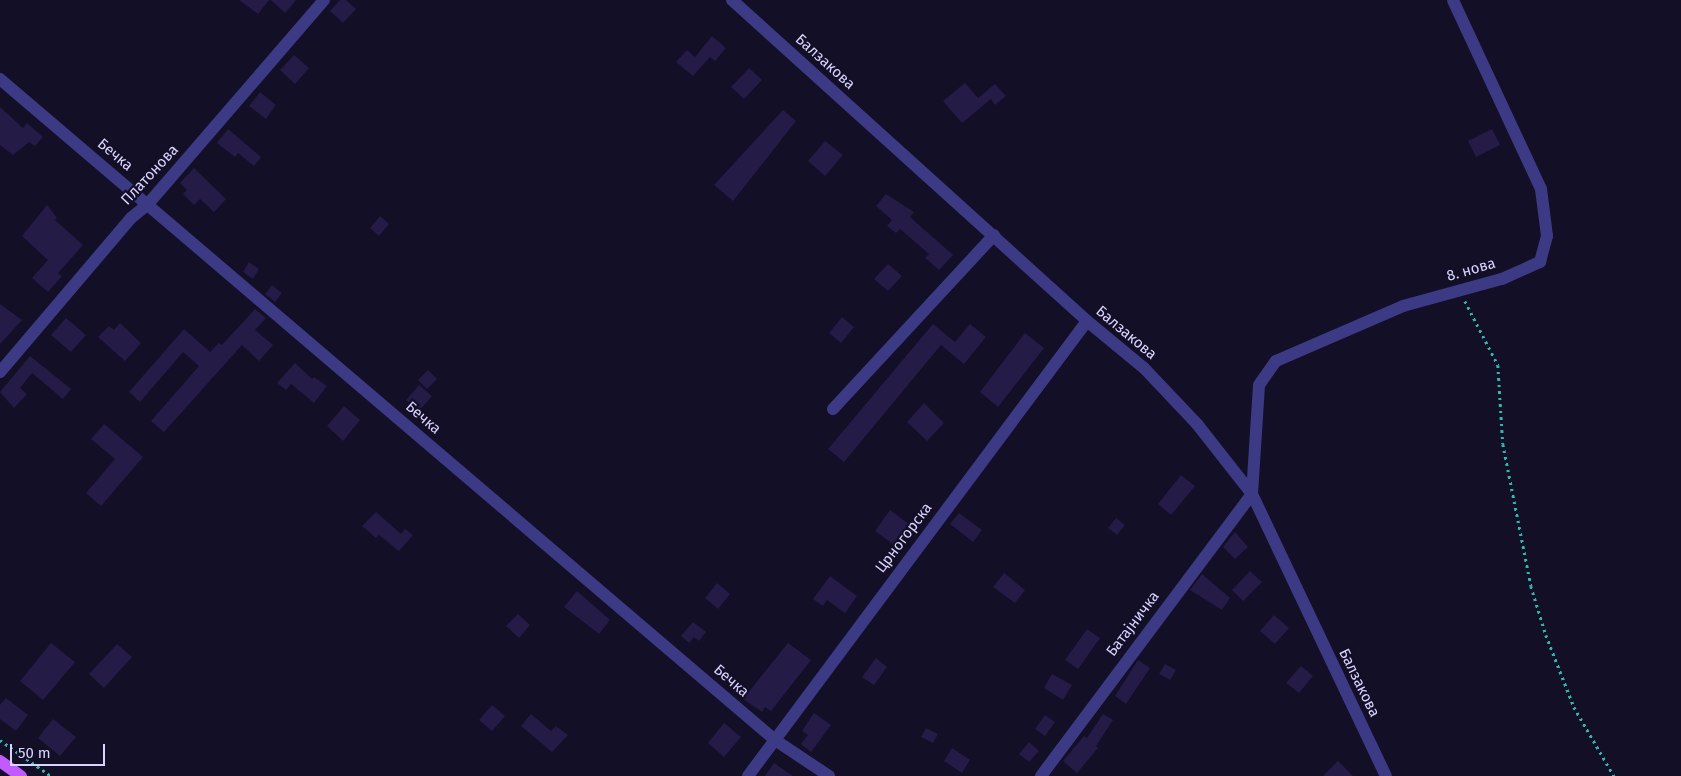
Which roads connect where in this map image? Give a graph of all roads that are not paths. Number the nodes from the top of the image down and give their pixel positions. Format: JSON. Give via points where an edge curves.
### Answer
{"nodes":[{"id":1,"x":324,"y":0,"type":"edge"},
{"id":2,"x":1453,"y":0,"type":"edge"},
{"id":3,"x":735,"y":1,"type":"edge"},
{"id":4,"x":0,"y":79,"type":"edge"},
{"id":5,"x":148,"y":204,"type":"junction"},
{"id":6,"x":994,"y":235,"type":"junction"},
{"id":7,"x":1087,"y":321,"type":"junction"},
{"id":8,"x":0,"y":372,"type":"edge"},
{"id":9,"x":833,"y":409,"type":"dead end"},
{"id":10,"x":1252,"y":494,"type":"junction"},
{"id":11,"x":775,"y":740,"type":"junction"},
{"id":12,"x":0,"y":761,"type":"edge"},
{"id":13,"x":21,"y":776,"type":"edge"},
{"id":14,"x":748,"y":776,"type":"edge"},
{"id":15,"x":829,"y":776,"type":"edge"},
{"id":16,"x":1041,"y":776,"type":"edge"},
{"id":17,"x":1386,"y":776,"type":"edge"}],
"edges":[{"from":1,"to":5,"type":"street","name":"Платонова"},
{"from":2,"to":10,"type":"street","name":"8. нова","via":[[1541,189],[1547,236],[1540,262],[1502,279],[1403,306],[1276,360],[1259,385]]},
{"from":3,"to":6,"type":"street","name":"Балзакова"},
{"from":4,"to":5,"type":"street","name":"Бечка"},
{"from":5,"to":8,"type":"street","name":"Платонова","via":[[131,218]]},
{"from":5,"to":11,"type":"street","name":"Бечка"},
{"from":6,"to":7,"type":"street","name":"Балзакова"},
{"from":6,"to":9,"type":"street"},
{"from":7,"to":10,"type":"street","name":"Балзакова","via":[[1144,368],[1198,424]]},
{"from":7,"to":11,"type":"street","name":"Црногорска"},
{"from":10,"to":16,"type":"street","name":"Батајничка"},
{"from":10,"to":17,"type":"street","name":"Балзакова"},
{"from":11,"to":14,"type":"street","name":"Црногорска"},
{"from":11,"to":15,"type":"street","name":"Бечка"},
{"from":12,"to":13,"type":"main road"}]}
